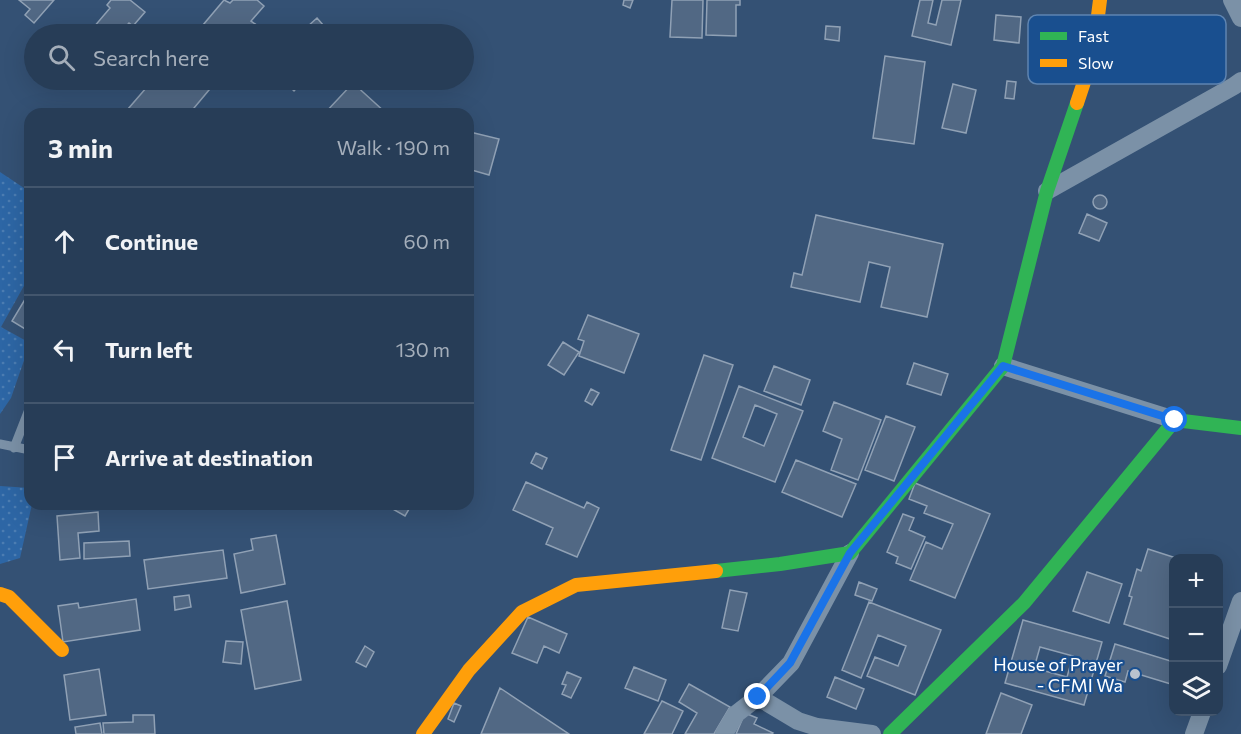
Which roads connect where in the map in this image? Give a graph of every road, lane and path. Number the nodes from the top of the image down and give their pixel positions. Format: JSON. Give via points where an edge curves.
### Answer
{"nodes":[{"id":1,"x":1101,"y":0,"type":"edge"},
{"id":2,"x":1232,"y":0,"type":"edge"},
{"id":3,"x":1099,"y":15,"type":"edge"},
{"id":4,"x":1241,"y":18,"type":"edge"},
{"id":5,"x":1241,"y":81,"type":"edge"},
{"id":6,"x":1083,"y":84,"type":"edge"},
{"id":7,"x":1047,"y":191,"type":"junction"},
{"id":8,"x":1003,"y":366,"type":"junction"},
{"id":9,"x":1175,"y":420,"type":"junction"},
{"id":10,"x":24,"y":422,"type":"edge"},
{"id":11,"x":1241,"y":428,"type":"edge"},
{"id":12,"x":0,"y":444,"type":"edge"},
{"id":13,"x":14,"y":447,"type":"junction"},
{"id":14,"x":24,"y":449,"type":"edge"},
{"id":15,"x":850,"y":553,"type":"junction"},
{"id":16,"x":0,"y":594,"type":"edge"},
{"id":17,"x":1241,"y":601,"type":"edge"},
{"id":18,"x":62,"y":650,"type":"dead end"},
{"id":19,"x":1219,"y":662,"type":"edge"},
{"id":20,"x":758,"y":697,"type":"junction"},
{"id":21,"x":1200,"y":716,"type":"edge"},
{"id":22,"x":423,"y":734,"type":"edge"},
{"id":23,"x":724,"y":734,"type":"edge"},
{"id":24,"x":872,"y":734,"type":"edge"},
{"id":25,"x":890,"y":734,"type":"edge"},
{"id":26,"x":1194,"y":734,"type":"edge"}],
"edges":[{"from":1,"to":3,"type":"street"},
{"from":2,"to":4,"type":"street"},
{"from":5,"to":7,"type":"street"},
{"from":6,"to":7,"type":"street"},
{"from":7,"to":8,"type":"street"},
{"from":8,"to":9,"type":"street"},
{"from":8,"to":15,"type":"street"},
{"from":9,"to":11,"type":"street"},
{"from":9,"to":25,"type":"street","via":[[1024,603]]},
{"from":10,"to":13,"type":"lane"},
{"from":12,"to":13,"type":"lane"},
{"from":13,"to":14,"type":"lane"},
{"from":15,"to":20,"type":"street","via":[[790,663]]},
{"from":15,"to":22,"type":"street","via":[[576,585],[522,612],[469,670]]},
{"from":16,"to":18,"type":"street","via":[[9,597]]},
{"from":17,"to":19,"type":"street"},
{"from":20,"to":23,"type":"street","via":[[736,714]]},
{"from":20,"to":24,"type":"street","via":[[798,721]]},
{"from":21,"to":26,"type":"street"}]}
